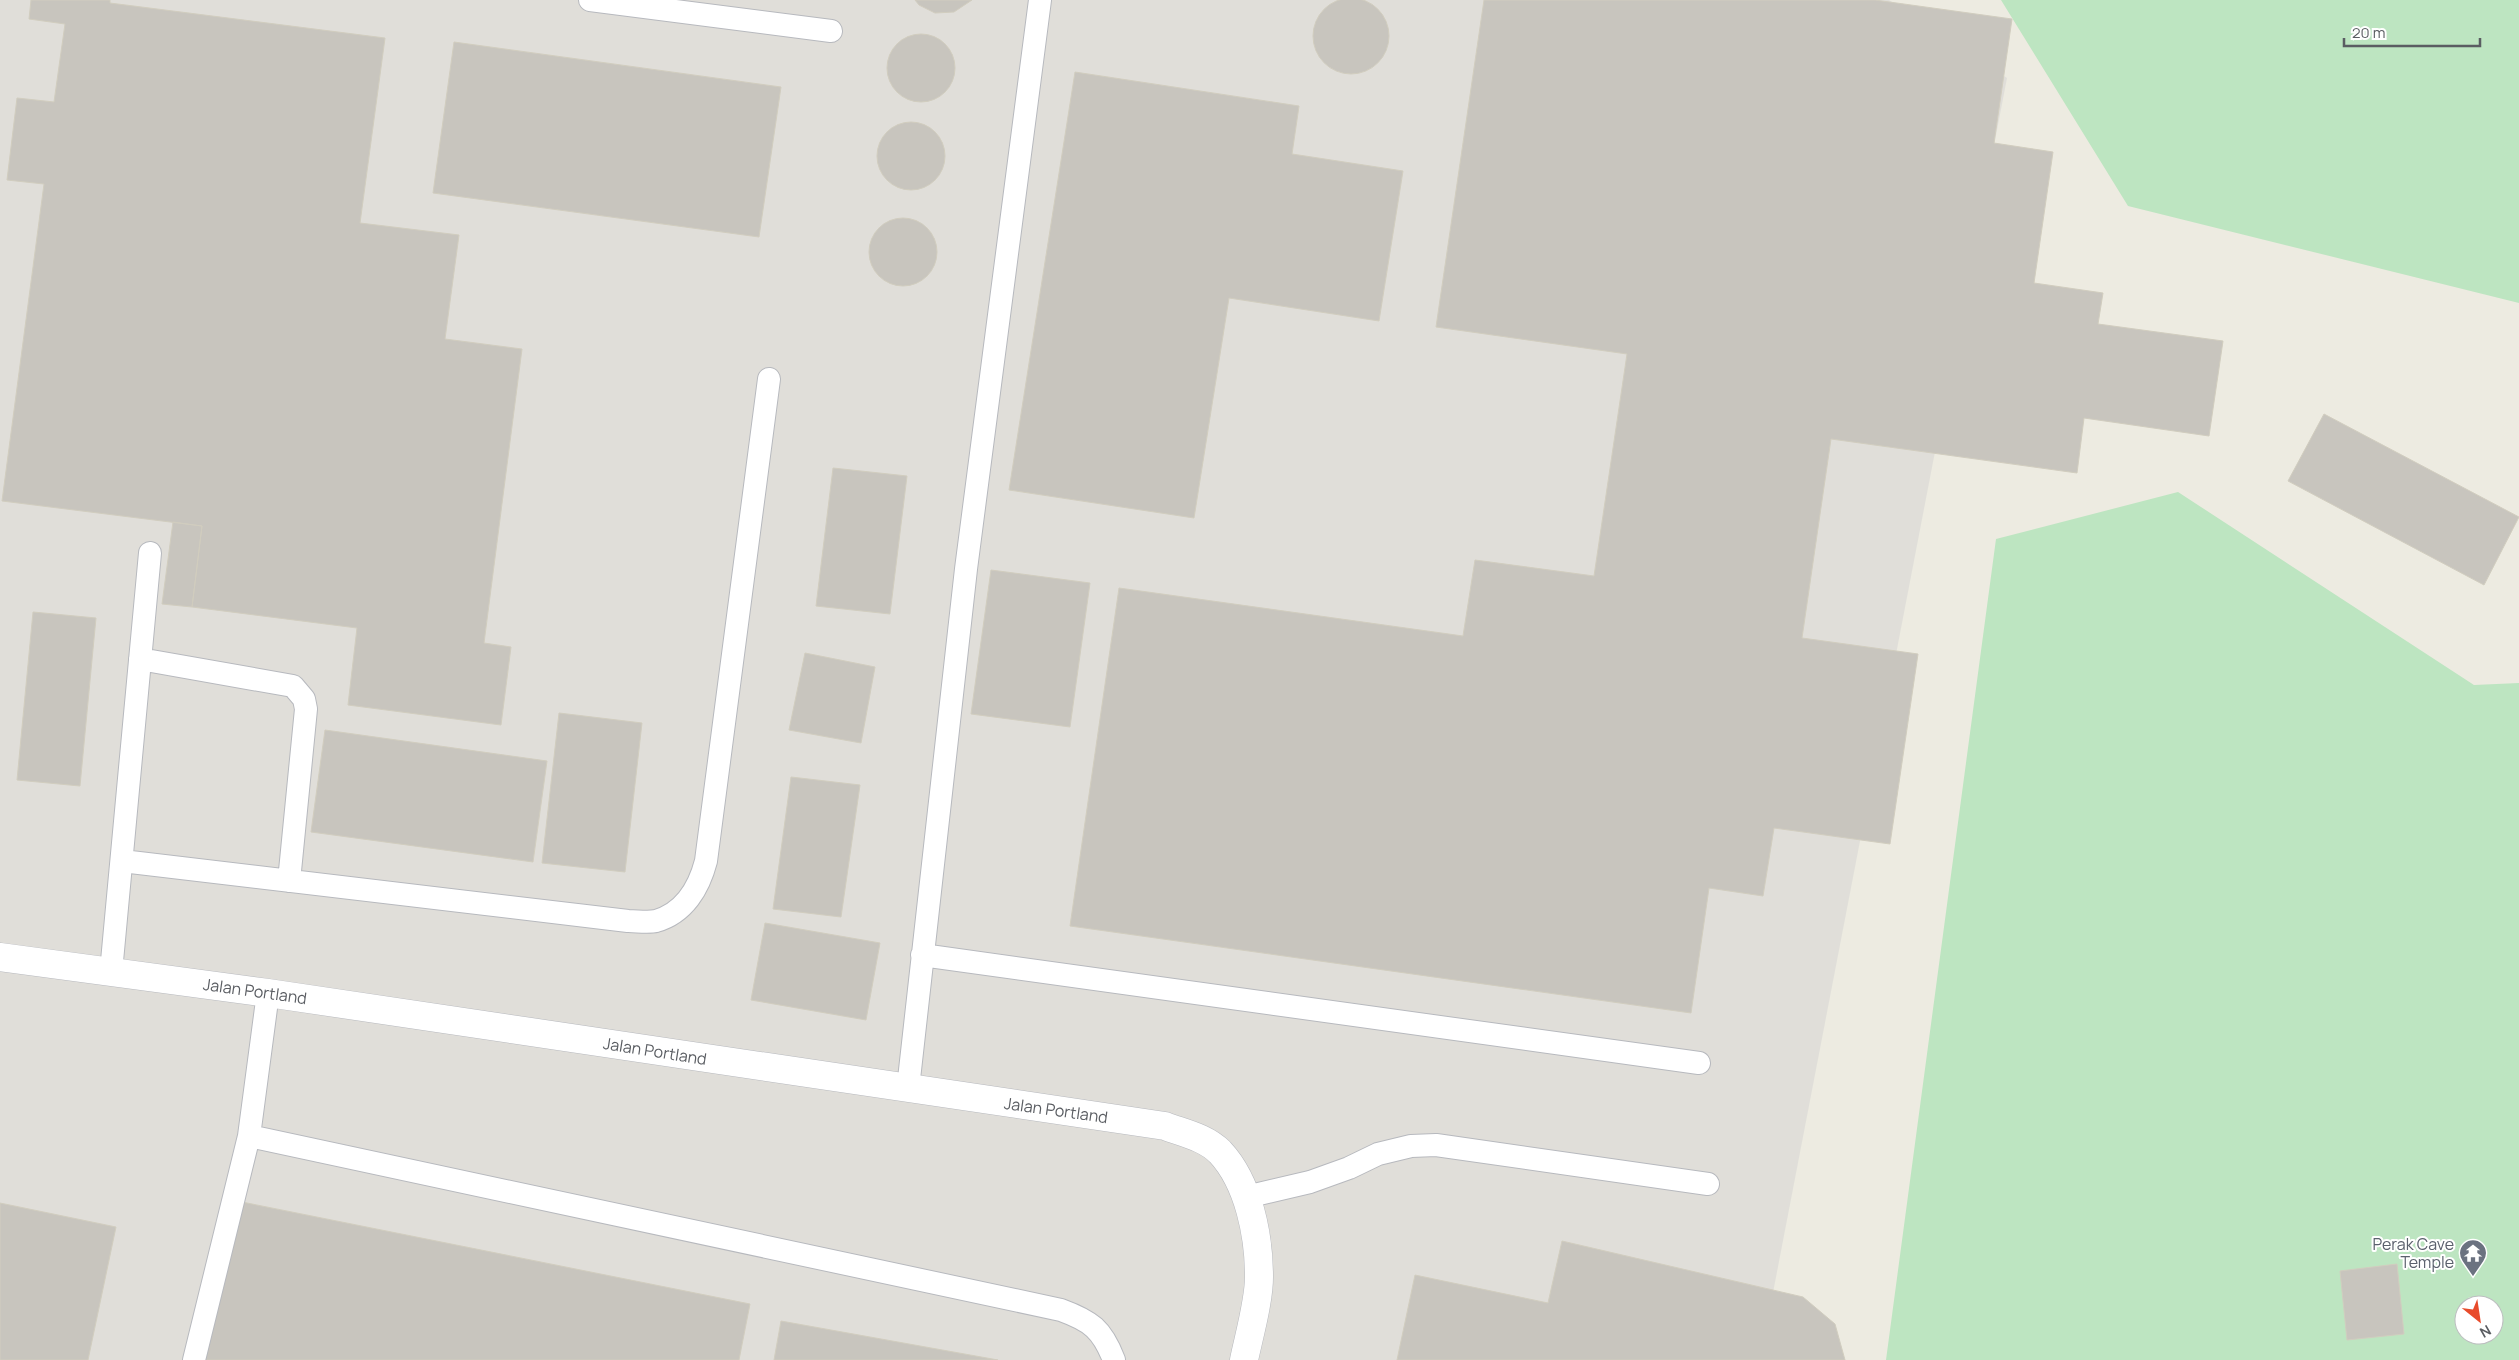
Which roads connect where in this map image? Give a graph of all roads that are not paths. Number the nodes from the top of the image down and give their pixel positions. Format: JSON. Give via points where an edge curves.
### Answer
{"nodes":[{"id":1,"x":590,"y":0,"type":"edge"},
{"id":2,"x":1040,"y":0,"type":"edge"},
{"id":3,"x":830,"y":31,"type":"dead end"},
{"id":4,"x":770,"y":379,"type":"dead end"},
{"id":5,"x":150,"y":553,"type":"dead end"},
{"id":6,"x":140,"y":659,"type":"junction"},
{"id":7,"x":122,"y":861,"type":"junction"},
{"id":8,"x":289,"y":881,"type":"junction"},
{"id":9,"x":922,"y":955,"type":"junction"},
{"id":10,"x":0,"y":957,"type":"edge"},
{"id":11,"x":111,"y":972,"type":"junction"},
{"id":12,"x":268,"y":992,"type":"junction"},
{"id":13,"x":1699,"y":1063,"type":"dead end"},
{"id":14,"x":908,"y":1088,"type":"junction"},
{"id":15,"x":249,"y":1136,"type":"junction"},
{"id":16,"x":1708,"y":1184,"type":"dead end"},
{"id":17,"x":1246,"y":1197,"type":"junction"},
{"id":18,"x":194,"y":1360,"type":"edge"},
{"id":19,"x":1114,"y":1360,"type":"edge"},
{"id":20,"x":1244,"y":1360,"type":"edge"}],
"edges":[{"from":1,"to":3,"type":"lane"},
{"from":2,"to":9,"type":"lane","via":[[966,569]]},
{"from":4,"to":8,"type":"lane","via":[[706,861],[700,881],[674,914],[654,922],[628,921]]},
{"from":5,"to":6,"type":"lane"},
{"from":6,"to":7,"type":"lane"},
{"from":6,"to":8,"type":"lane","via":[[293,686],[299,690],[306,709]]},
{"from":7,"to":8,"type":"lane"},
{"from":7,"to":11,"type":"lane"},
{"from":9,"to":13,"type":"lane"},
{"from":9,"to":14,"type":"lane"},
{"from":10,"to":11,"type":"street","name":"Jalan Portland"},
{"from":11,"to":12,"type":"street","name":"Jalan Portland"},
{"from":12,"to":14,"type":"street","name":"Jalan Portland"},
{"from":12,"to":15,"type":"lane"},
{"from":14,"to":17,"type":"street","name":"Jalan Portland","via":[[1165,1126],[1201,1139],[1220,1152]]},
{"from":15,"to":18,"type":"lane"},
{"from":15,"to":19,"type":"lane","via":[[1061,1310],[1085,1318],[1107,1343]]},
{"from":16,"to":17,"type":"lane","via":[[1436,1146],[1411,1146],[1378,1154],[1310,1182]]},
{"from":17,"to":20,"type":"street","name":"Jalan Portland","via":[[1254,1230],[1259,1278]]}]}
